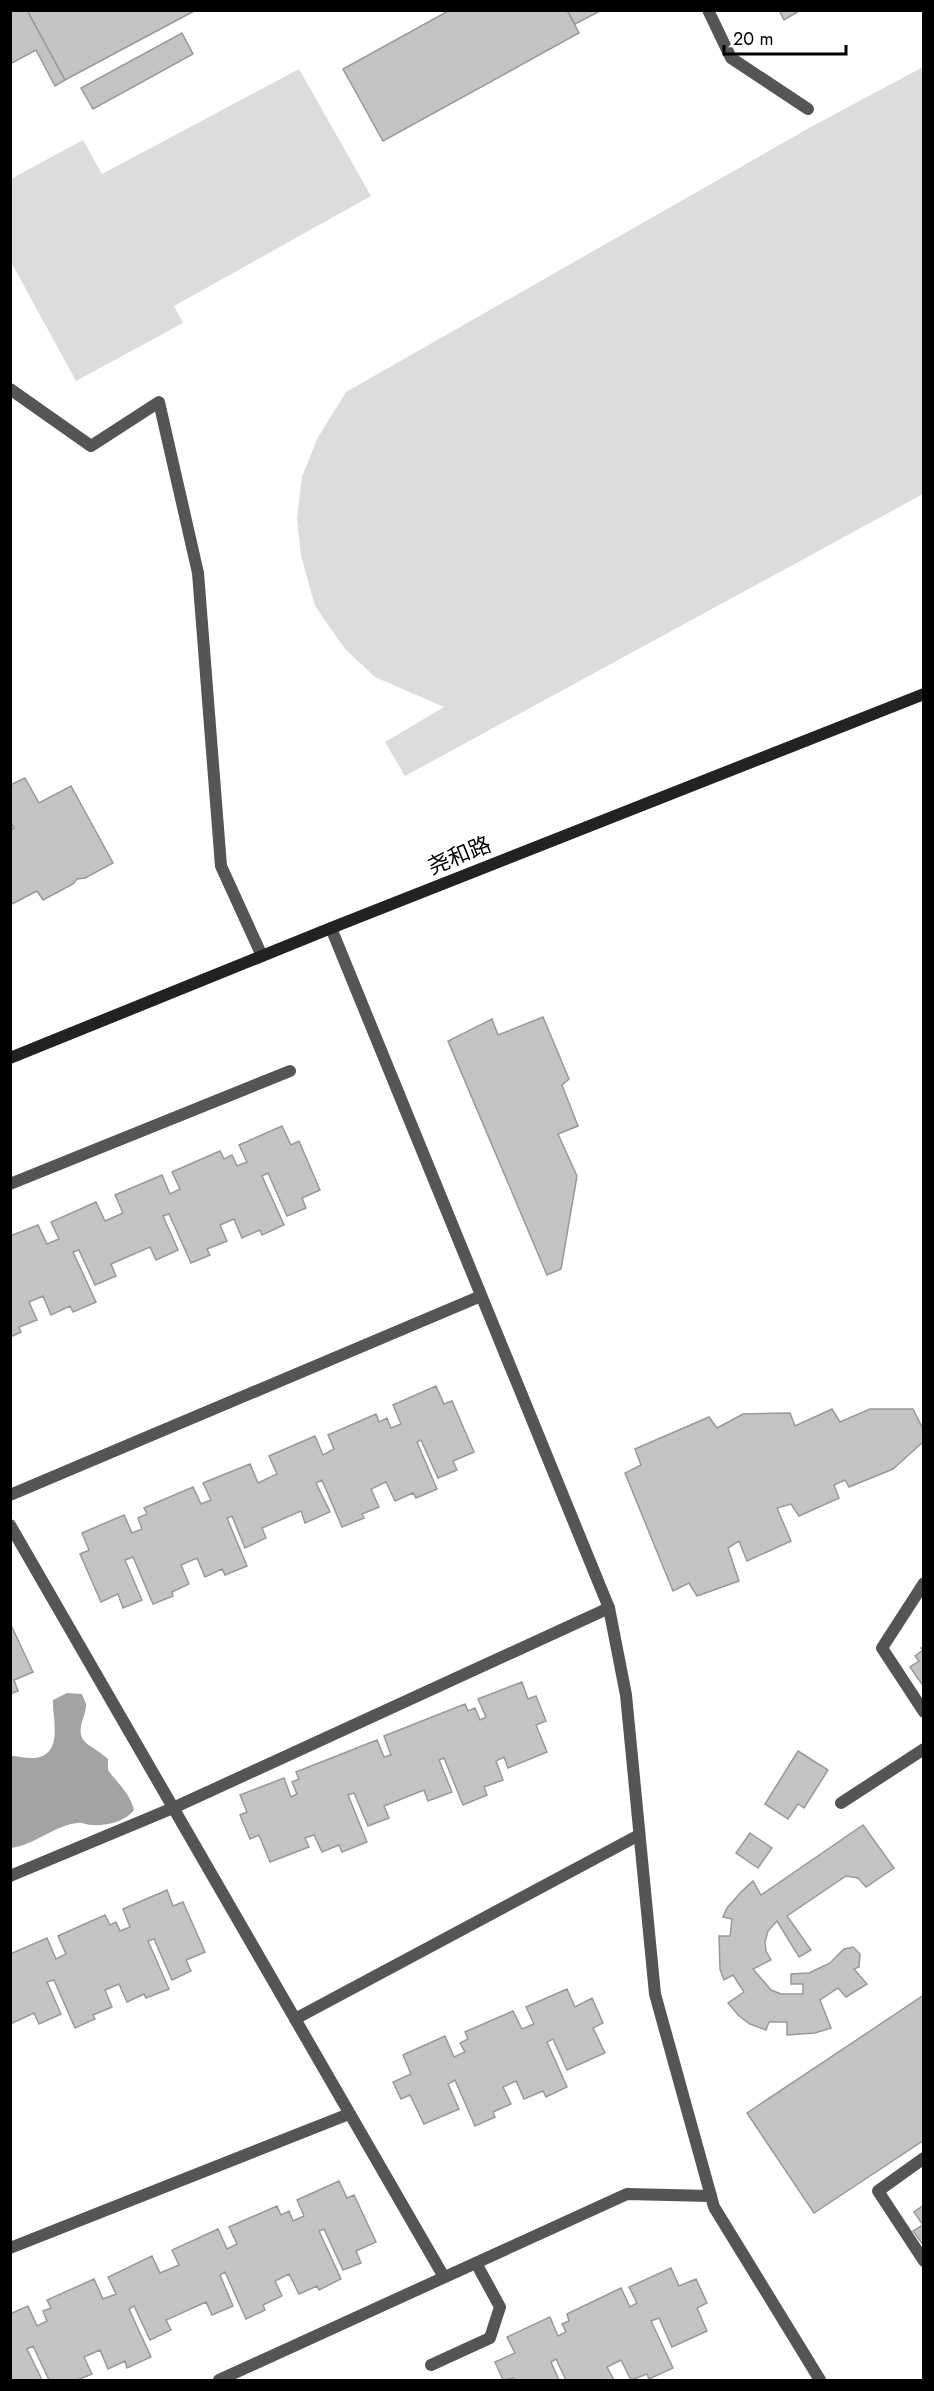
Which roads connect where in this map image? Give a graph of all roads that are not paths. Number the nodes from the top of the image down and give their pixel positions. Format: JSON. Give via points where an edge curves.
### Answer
{"nodes":[{"id":1,"x":708,"y":10,"type":"edge"},
{"id":2,"x":808,"y":109,"type":"dead end"},
{"id":3,"x":10,"y":389,"type":"edge"},
{"id":4,"x":924,"y":694,"type":"edge"},
{"id":5,"x":331,"y":928,"type":"junction"},
{"id":6,"x":262,"y":956,"type":"junction"},
{"id":7,"x":10,"y":1059,"type":"edge"},
{"id":8,"x":291,"y":1071,"type":"dead end"},
{"id":9,"x":10,"y":1184,"type":"edge"},
{"id":10,"x":481,"y":1296,"type":"junction"},
{"id":11,"x":10,"y":1495,"type":"edge"},
{"id":12,"x":10,"y":1525,"type":"edge"},
{"id":13,"x":924,"y":1583,"type":"edge"},
{"id":14,"x":609,"y":1608,"type":"junction"},
{"id":15,"x":924,"y":1712,"type":"edge"},
{"id":16,"x":924,"y":1749,"type":"edge"},
{"id":17,"x":841,"y":1803,"type":"dead end"},
{"id":18,"x":174,"y":1808,"type":"junction"},
{"id":19,"x":639,"y":1835,"type":"junction"},
{"id":20,"x":10,"y":1876,"type":"edge"},
{"id":21,"x":295,"y":2019,"type":"junction"},
{"id":22,"x":349,"y":2114,"type":"junction"},
{"id":23,"x":924,"y":2158,"type":"edge"},
{"id":24,"x":711,"y":2196,"type":"junction"},
{"id":25,"x":10,"y":2248,"type":"edge"},
{"id":26,"x":924,"y":2261,"type":"edge"},
{"id":27,"x":476,"y":2263,"type":"junction"},
{"id":28,"x":444,"y":2277,"type":"junction"},
{"id":29,"x":430,"y":2365,"type":"dead end"},
{"id":30,"x":219,"y":2380,"type":"edge"},
{"id":31,"x":820,"y":2380,"type":"edge"}],
"edges":[{"from":1,"to":2,"type":"lane","via":[[731,58]]},
{"from":3,"to":6,"type":"lane","via":[[90,446],[159,402],[198,573],[221,866]]},
{"from":4,"to":5,"type":"main road","name":"尧和路"},
{"from":5,"to":6,"type":"main road","name":"尧和路"},
{"from":5,"to":10,"type":"lane"},
{"from":6,"to":7,"type":"main road","name":"尧和路"},
{"from":8,"to":9,"type":"lane"},
{"from":10,"to":11,"type":"lane"},
{"from":10,"to":14,"type":"lane"},
{"from":12,"to":18,"type":"lane"},
{"from":13,"to":15,"type":"lane","via":[[882,1648]]},
{"from":14,"to":18,"type":"lane"},
{"from":14,"to":19,"type":"lane","via":[[626,1695]]},
{"from":16,"to":17,"type":"lane"},
{"from":18,"to":20,"type":"lane"},
{"from":18,"to":21,"type":"lane"},
{"from":19,"to":21,"type":"lane"},
{"from":19,"to":24,"type":"lane","via":[[655,1994]]},
{"from":21,"to":22,"type":"lane"},
{"from":22,"to":25,"type":"lane"},
{"from":22,"to":28,"type":"lane"},
{"from":23,"to":26,"type":"lane","via":[[878,2191]]},
{"from":24,"to":27,"type":"lane","via":[[627,2193]]},
{"from":24,"to":31,"type":"lane","via":[[714,2207]]},
{"from":27,"to":28,"type":"lane"},
{"from":27,"to":29,"type":"lane","via":[[500,2307],[490,2338]]},
{"from":28,"to":30,"type":"lane"}]}
